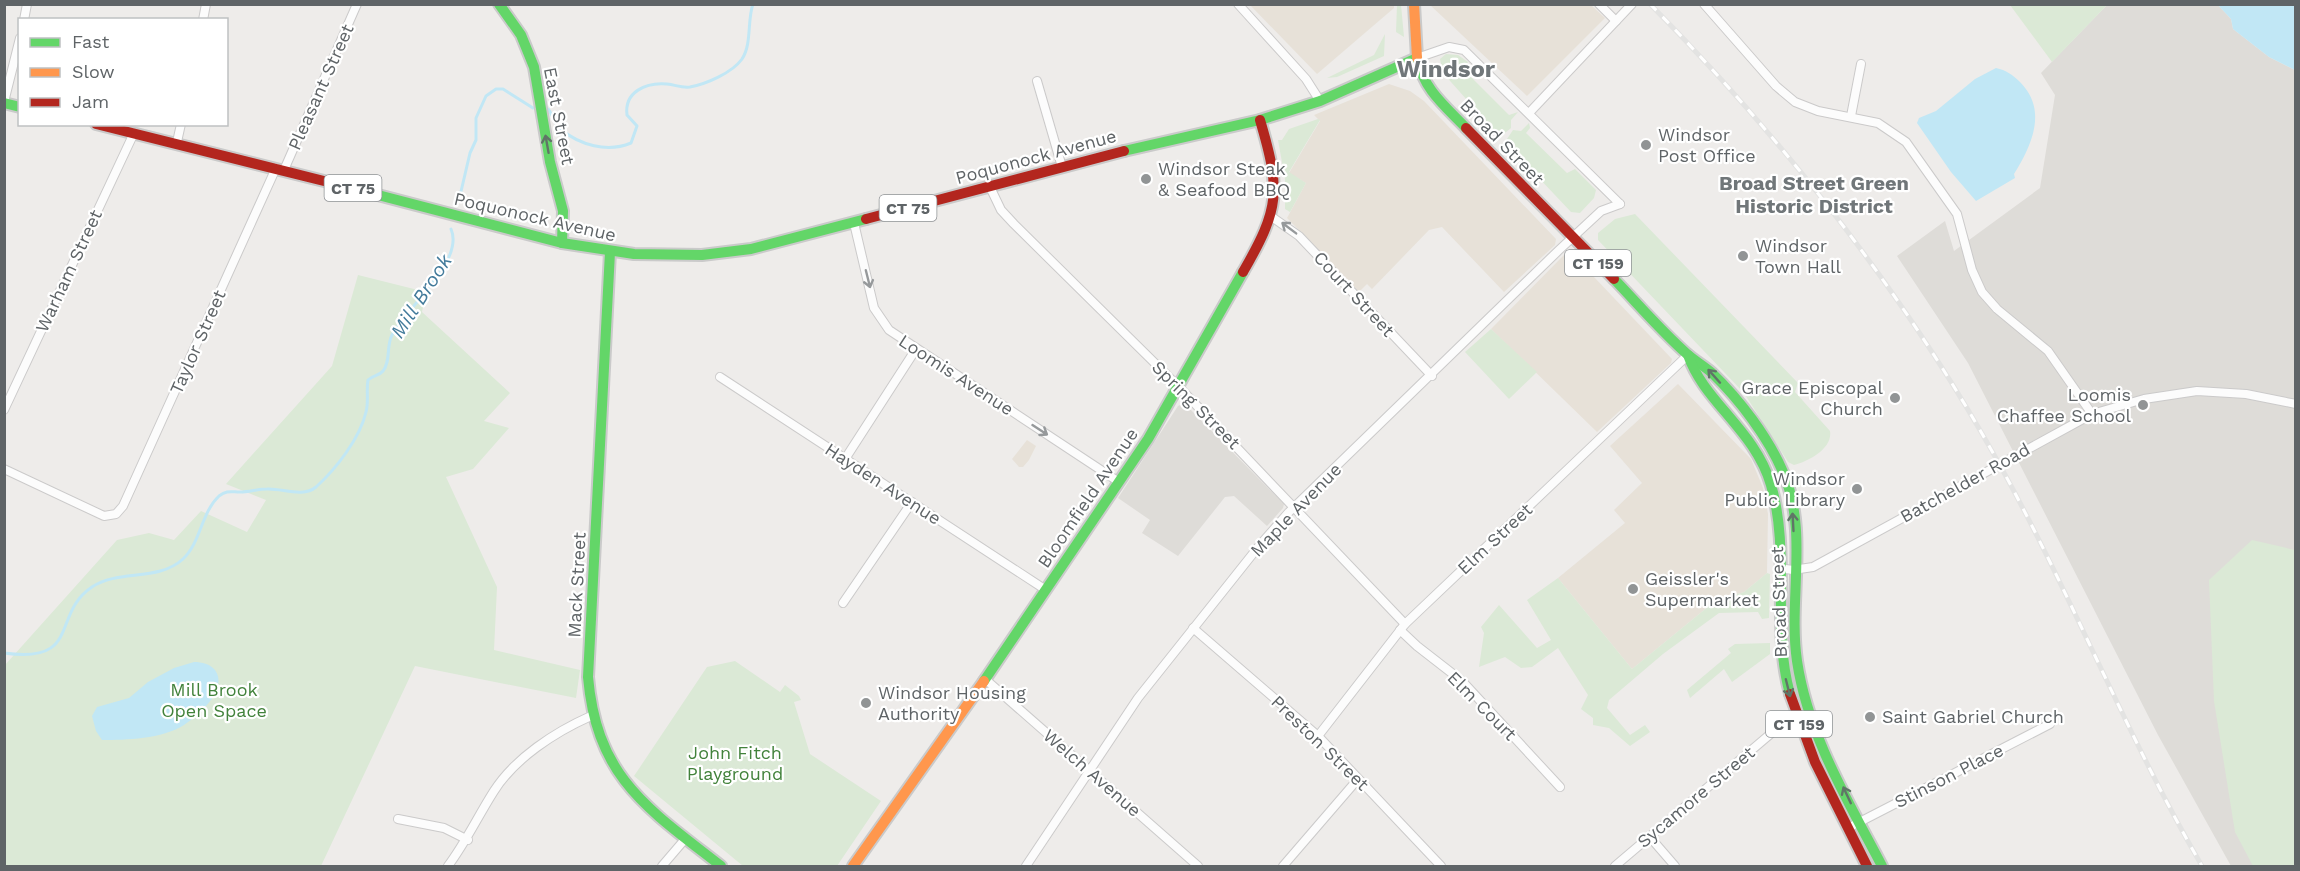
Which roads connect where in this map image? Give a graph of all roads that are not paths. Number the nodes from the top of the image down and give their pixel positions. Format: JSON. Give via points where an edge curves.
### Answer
{"nodes":[{"id":1,"x":357,"y":4,"type":"edge"},
{"id":2,"x":499,"y":4,"type":"edge"},
{"id":3,"x":1238,"y":4,"type":"edge"},
{"id":4,"x":1414,"y":4,"type":"edge"},
{"id":5,"x":1599,"y":4,"type":"edge"},
{"id":6,"x":1632,"y":4,"type":"edge"},
{"id":7,"x":1704,"y":4,"type":"edge"},
{"id":8,"x":1616,"y":21,"type":"junction"},
{"id":9,"x":18,"y":46,"type":"edge"},
{"id":10,"x":1417,"y":58,"type":"junction"},
{"id":11,"x":1861,"y":64,"type":"dead end"},
{"id":12,"x":1037,"y":81,"type":"dead end"},
{"id":13,"x":1320,"y":101,"type":"junction"},
{"id":14,"x":4,"y":103,"type":"edge"},
{"id":15,"x":1529,"y":113,"type":"junction"},
{"id":16,"x":1851,"y":116,"type":"junction"},
{"id":17,"x":1260,"y":120,"type":"junction"},
{"id":18,"x":104,"y":126,"type":"edge"},
{"id":19,"x":181,"y":126,"type":"edge"},
{"id":20,"x":134,"y":133,"type":"junction"},
{"id":21,"x":177,"y":142,"type":"junction"},
{"id":22,"x":1062,"y":167,"type":"junction"},
{"id":23,"x":280,"y":169,"type":"junction"},
{"id":24,"x":990,"y":187,"type":"junction"},
{"id":25,"x":1272,"y":217,"type":"junction"},
{"id":26,"x":854,"y":222,"type":"junction"},
{"id":27,"x":1573,"y":238,"type":"junction"},
{"id":28,"x":562,"y":243,"type":"junction"},
{"id":29,"x":610,"y":252,"type":"junction"},
{"id":30,"x":916,"y":349,"type":"junction"},
{"id":31,"x":1688,"y":355,"type":"junction"},
{"id":32,"x":1432,"y":376,"type":"junction"},
{"id":33,"x":720,"y":377,"type":"dead end"},
{"id":34,"x":1179,"y":387,"type":"junction"},
{"id":35,"x":2295,"y":404,"type":"edge"},
{"id":36,"x":4,"y":410,"type":"edge"},
{"id":37,"x":2092,"y":414,"type":"junction"},
{"id":38,"x":1762,"y":436,"type":"junction"},
{"id":39,"x":1753,"y":445,"type":"junction"},
{"id":40,"x":845,"y":459,"type":"junction"},
{"id":41,"x":4,"y":469,"type":"edge"},
{"id":42,"x":1783,"y":476,"type":"junction"},
{"id":43,"x":1119,"y":482,"type":"junction"},
{"id":44,"x":1770,"y":482,"type":"junction"},
{"id":45,"x":912,"y":502,"type":"junction"},
{"id":46,"x":1295,"y":507,"type":"junction"},
{"id":47,"x":1778,"y":568,"type":"junction"},
{"id":48,"x":1793,"y":570,"type":"junction"},
{"id":49,"x":1046,"y":590,"type":"junction"},
{"id":50,"x":843,"y":603,"type":"dead end"},
{"id":51,"x":1403,"y":627,"type":"junction"},
{"id":52,"x":1193,"y":628,"type":"junction"},
{"id":53,"x":985,"y":679,"type":"junction"},
{"id":54,"x":1809,"y":712,"type":"junction"},
{"id":55,"x":591,"y":716,"type":"junction"},
{"id":56,"x":1796,"y":716,"type":"junction"},
{"id":57,"x":2050,"y":724,"type":"dead end"},
{"id":58,"x":1317,"y":736,"type":"junction"},
{"id":59,"x":1090,"y":771,"type":"junction"},
{"id":60,"x":1358,"y":779,"type":"junction"},
{"id":61,"x":1560,"y":787,"type":"dead end"},
{"id":62,"x":398,"y":819,"type":"dead end"},
{"id":63,"x":1859,"y":822,"type":"junction"},
{"id":64,"x":1848,"y":828,"type":"junction"},
{"id":65,"x":1649,"y":836,"type":"junction"},
{"id":66,"x":686,"y":838,"type":"junction"},
{"id":67,"x":468,"y":840,"type":"junction"},
{"id":68,"x":448,"y":867,"type":"edge"},
{"id":69,"x":662,"y":867,"type":"edge"},
{"id":70,"x":721,"y":867,"type":"edge"},
{"id":71,"x":853,"y":867,"type":"edge"},
{"id":72,"x":1026,"y":867,"type":"edge"},
{"id":73,"x":1198,"y":867,"type":"edge"},
{"id":74,"x":1283,"y":867,"type":"edge"},
{"id":75,"x":1441,"y":867,"type":"edge"},
{"id":76,"x":1615,"y":867,"type":"edge"},
{"id":77,"x":1675,"y":867,"type":"edge"},
{"id":78,"x":1867,"y":867,"type":"edge"},
{"id":79,"x":1882,"y":867,"type":"edge"}],
"edges":[{"from":1,"to":23,"type":"street","name":"Pleasant Street"},
{"from":28,"to":2,"type":"main road","name":"East Street","one_way":true,"via":[[563,211],[550,162],[534,67],[521,35]]},
{"from":3,"to":13,"type":"street","via":[[1306,79]]},
{"from":4,"to":10,"type":"main road","number":"CT 159"},
{"from":5,"to":8,"type":"street"},
{"from":6,"to":8,"type":"street"},
{"from":7,"to":16,"type":"street","via":[[1789,98],[1811,109]]},
{"from":8,"to":15,"type":"street"},
{"from":9,"to":14,"type":"street"},
{"from":10,"to":13,"type":"main road","name":"Poquonock Avenue","number":"CT 75"},
{"from":10,"to":15,"type":"street","via":[[1444,48],[1461,48]]},
{"from":10,"to":27,"type":"main road","name":"Broad Street","number":"CT 159","via":[[1421,77],[1431,92]]},
{"from":11,"to":16,"type":"street"},
{"from":12,"to":22,"type":"street"},
{"from":13,"to":17,"type":"main road","name":"Poquonock Avenue","number":"CT 75"},
{"from":15,"to":27,"type":"street","name":"Maple Avenue","via":[[1620,204],[1604,209]]},
{"from":16,"to":37,"type":"street","via":[[1888,128],[1913,150],[1958,214],[1972,270],[1982,292],[2042,345]]},
{"from":17,"to":22,"type":"main road","name":"Poquonock Avenue","number":"CT 75"},
{"from":17,"to":25,"type":"main road","name":"Bloomfield Avenue","via":[[1276,182]]},
{"from":18,"to":20,"type":"main road","name":"Poquonock Avenue","number":"CT 75"},
{"from":19,"to":21,"type":"street"},
{"from":20,"to":21,"type":"main road","name":"Poquonock Avenue","number":"CT 75"},
{"from":20,"to":36,"type":"street","name":"Warham Street"},
{"from":21,"to":23,"type":"main road","name":"Poquonock Avenue","number":"CT 75"},
{"from":22,"to":24,"type":"main road","name":"Poquonock Avenue","number":"CT 75"},
{"from":23,"to":28,"type":"main road","name":"Poquonock Avenue","number":"CT 75"},
{"from":23,"to":41,"type":"street","name":"Taylor Street","via":[[116,514],[104,516]]},
{"from":24,"to":26,"type":"main road","name":"Poquonock Avenue","number":"CT 75"},
{"from":24,"to":34,"type":"street","name":"Spring Street","via":[[1001,210],[1014,224]]},
{"from":32,"to":25,"type":"street","name":"Court Street","one_way":true,"via":[[1293,230]]},
{"from":25,"to":34,"type":"main road","name":"Bloomfield Avenue"},
{"from":26,"to":29,"type":"main road","name":"Poquonock Avenue","number":"CT 75","via":[[751,249],[706,256]]},
{"from":26,"to":30,"type":"street","name":"Loomis Avenue","one_way":true,"via":[[874,308],[889,330]]},
{"from":27,"to":31,"type":"main road","name":"Broad Street","number":"CT 159"},
{"from":27,"to":32,"type":"street","name":"Maple Avenue"},
{"from":28,"to":29,"type":"main road","name":"Poquonock Avenue","number":"CT 75"},
{"from":29,"to":55,"type":"main road","name":"Mack Street","via":[[588,677]]},
{"from":30,"to":40,"type":"street"},
{"from":30,"to":43,"type":"street","name":"Loomis Avenue","one_way":true},
{"from":38,"to":31,"type":"main road","name":"Broad Street","number":"CT 159","one_way":true,"via":[[1702,362]]},
{"from":31,"to":39,"type":"main road","name":"Broad Street","number":"CT 159","via":[[1692,371]]},
{"from":31,"to":51,"type":"street","name":"Elm Street"},
{"from":32,"to":46,"type":"street","name":"Maple Avenue"},
{"from":33,"to":40,"type":"street","name":"Hayden Avenue"},
{"from":34,"to":43,"type":"main road","name":"Bloomfield Avenue"},
{"from":34,"to":46,"type":"street","name":"Spring Street"},
{"from":35,"to":37,"type":"street","name":"Batchelder Road","via":[[2246,394],[2197,391],[2145,399]]},
{"from":37,"to":48,"type":"street","name":"Batchelder Road","via":[[1813,567]]},
{"from":38,"to":39,"type":"main road"},
{"from":38,"to":42,"type":"main road","name":"Broad Street","number":"CT 159"},
{"from":39,"to":44,"type":"main road","name":"Broad Street","number":"CT 159"},
{"from":40,"to":45,"type":"street","name":"Hayden Avenue"},
{"from":42,"to":44,"type":"main road"},
{"from":48,"to":42,"type":"main road","name":"Broad Street","number":"CT 159","one_way":true,"via":[[1791,495]]},
{"from":43,"to":49,"type":"main road","name":"Bloomfield Avenue"},
{"from":44,"to":47,"type":"main road","name":"Broad Street","number":"CT 159","via":[[1777,513]]},
{"from":45,"to":49,"type":"street","name":"Hayden Avenue"},
{"from":45,"to":50,"type":"street"},
{"from":46,"to":51,"type":"street","name":"Spring Street"},
{"from":46,"to":52,"type":"street","name":"Maple Avenue"},
{"from":47,"to":48,"type":"street","name":"Batchelder Road"},
{"from":47,"to":56,"type":"main road","name":"Broad Street","number":"CT 159","one_way":true,"via":[[1781,651]]},
{"from":48,"to":54,"type":"main road","name":"Broad Street","number":"CT 159","via":[[1797,663]]},
{"from":49,"to":53,"type":"main road","name":"Bloomfield Avenue"},
{"from":51,"to":58,"type":"street","name":"Elm Street"},
{"from":51,"to":61,"type":"street","name":"Elm Court","via":[[1417,646],[1462,681]]},
{"from":52,"to":58,"type":"street","name":"Preston Street"},
{"from":52,"to":59,"type":"street","name":"Maple Avenue","via":[[1138,698]]},
{"from":53,"to":59,"type":"street","name":"Welch Avenue"},
{"from":53,"to":71,"type":"main road","name":"Bloomfield Avenue"},
{"from":54,"to":56,"type":"street","name":"Sycamore Street"},
{"from":63,"to":54,"type":"main road","name":"Broad Street","number":"CT 159","one_way":true},
{"from":55,"to":66,"type":"main road","name":"Mack Street","via":[[605,756],[618,777]]},
{"from":55,"to":67,"type":"street","via":[[562,729],[503,778]]},
{"from":56,"to":64,"type":"main road","name":"Broad Street","number":"CT 159"},
{"from":56,"to":65,"type":"street","name":"Sycamore Street"},
{"from":57,"to":63,"type":"street","name":"Stinson Place"},
{"from":58,"to":60,"type":"street","name":"Preston Street"},
{"from":59,"to":72,"type":"street","name":"Maple Avenue"},
{"from":59,"to":73,"type":"street","name":"Welch Avenue"},
{"from":60,"to":74,"type":"street"},
{"from":60,"to":75,"type":"street","name":"Preston Street"},
{"from":62,"to":67,"type":"street","via":[[444,828]]},
{"from":63,"to":64,"type":"street","name":"Stinson Place"},
{"from":63,"to":79,"type":"main road","name":"Broad Street","number":"CT 159"},
{"from":64,"to":78,"type":"main road","name":"Broad Street","number":"CT 159"},
{"from":65,"to":76,"type":"street","name":"Sycamore Street"},
{"from":65,"to":77,"type":"street"},
{"from":66,"to":69,"type":"street"},
{"from":66,"to":70,"type":"main road","name":"Mack Street"},
{"from":67,"to":68,"type":"street"}]}
